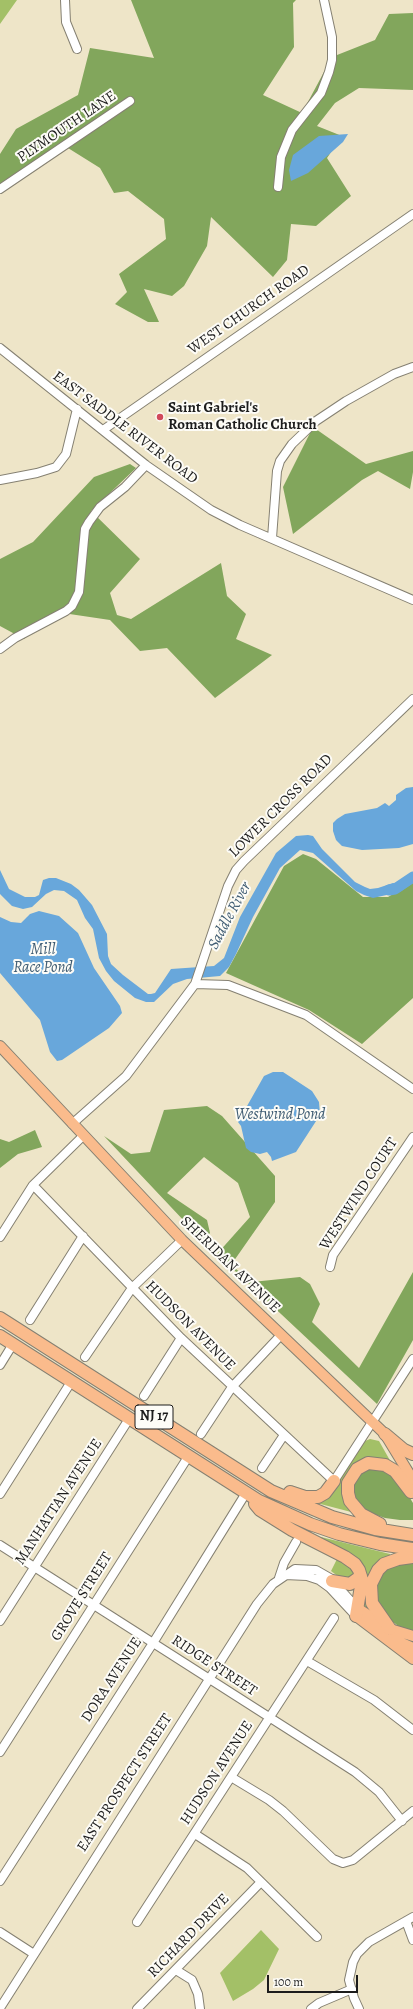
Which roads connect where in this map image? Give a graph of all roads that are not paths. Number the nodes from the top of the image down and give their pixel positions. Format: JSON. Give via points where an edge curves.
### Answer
{"nodes":[{"id":1,"x":65,"y":0,"type":"edge"},
{"id":2,"x":324,"y":0,"type":"edge"},
{"id":3,"x":77,"y":49,"type":"dead end"},
{"id":4,"x":130,"y":101,"type":"dead end"},
{"id":5,"x":278,"y":187,"type":"dead end"},
{"id":6,"x":0,"y":189,"type":"edge"},
{"id":7,"x":413,"y":214,"type":"edge"},
{"id":8,"x":0,"y":348,"type":"edge"},
{"id":9,"x":413,"y":366,"type":"edge"},
{"id":10,"x":76,"y":409,"type":"junction"},
{"id":11,"x":102,"y":430,"type":"junction"},
{"id":12,"x":146,"y":465,"type":"junction"},
{"id":13,"x":0,"y":480,"type":"edge"},
{"id":14,"x":272,"y":538,"type":"junction"},
{"id":15,"x":413,"y":600,"type":"edge"},
{"id":16,"x":0,"y":649,"type":"edge"},
{"id":17,"x":413,"y":698,"type":"edge"},
{"id":18,"x":195,"y":982,"type":"junction"},
{"id":19,"x":0,"y":1046,"type":"edge"},
{"id":20,"x":413,"y":1089,"type":"edge"},
{"id":21,"x":72,"y":1124,"type":"junction"},
{"id":22,"x":83,"y":1136,"type":"junction"},
{"id":23,"x":413,"y":1137,"type":"edge"},
{"id":24,"x":33,"y":1185,"type":"junction"},
{"id":25,"x":82,"y":1236,"type":"junction"},
{"id":26,"x":0,"y":1237,"type":"edge"},
{"id":27,"x":182,"y":1240,"type":"junction"},
{"id":28,"x":330,"y":1267,"type":"dead end"},
{"id":29,"x":132,"y":1288,"type":"junction"},
{"id":30,"x":0,"y":1318,"type":"edge"},
{"id":31,"x":30,"y":1320,"type":"dead end"},
{"id":32,"x":281,"y":1335,"type":"junction"},
{"id":33,"x":0,"y":1336,"type":"edge"},
{"id":34,"x":181,"y":1338,"type":"junction"},
{"id":35,"x":13,"y":1344,"type":"junction"},
{"id":36,"x":85,"y":1357,"type":"dead end"},
{"id":37,"x":413,"y":1359,"type":"edge"},
{"id":38,"x":0,"y":1365,"type":"edge"},
{"id":39,"x":71,"y":1382,"type":"junction"},
{"id":40,"x":232,"y":1387,"type":"junction"},
{"id":41,"x":144,"y":1396,"type":"dead end"},
{"id":42,"x":129,"y":1419,"type":"junction"},
{"id":43,"x":373,"y":1423,"type":"junction"},
{"id":44,"x":202,"y":1434,"type":"dead end"},
{"id":45,"x":385,"y":1434,"type":"junction"},
{"id":46,"x":284,"y":1435,"type":"junction"},
{"id":47,"x":413,"y":1454,"type":"edge"},
{"id":48,"x":188,"y":1457,"type":"junction"},
{"id":49,"x":232,"y":1468,"type":"junction"},
{"id":50,"x":262,"y":1468,"type":"dead end"},
{"id":51,"x":334,"y":1481,"type":"junction"},
{"id":52,"x":412,"y":1489,"type":"edge"},
{"id":53,"x":0,"y":1494,"type":"edge"},
{"id":54,"x":246,"y":1494,"type":"junction"},
{"id":55,"x":397,"y":1533,"type":"junction"},
{"id":56,"x":413,"y":1535,"type":"edge"},
{"id":57,"x":296,"y":1542,"type":"dead end"},
{"id":58,"x":0,"y":1545,"type":"edge"},
{"id":59,"x":413,"y":1549,"type":"edge"},
{"id":60,"x":413,"y":1557,"type":"edge"},
{"id":61,"x":34,"y":1567,"type":"junction"},
{"id":62,"x":361,"y":1576,"type":"junction"},
{"id":63,"x":282,"y":1577,"type":"junction"},
{"id":64,"x":332,"y":1581,"type":"junction"},
{"id":65,"x":94,"y":1605,"type":"junction"},
{"id":66,"x":356,"y":1612,"type":"junction"},
{"id":67,"x":334,"y":1618,"type":"dead end"},
{"id":68,"x":0,"y":1621,"type":"edge"},
{"id":69,"x":390,"y":1630,"type":"junction"},
{"id":70,"x":375,"y":1631,"type":"junction"},
{"id":71,"x":413,"y":1636,"type":"edge"},
{"id":72,"x":153,"y":1643,"type":"junction"},
{"id":73,"x":413,"y":1648,"type":"edge"},
{"id":74,"x":413,"y":1659,"type":"edge"},
{"id":75,"x":307,"y":1661,"type":"junction"},
{"id":76,"x":209,"y":1679,"type":"junction"},
{"id":77,"x":269,"y":1718,"type":"junction"},
{"id":78,"x":413,"y":1730,"type":"edge"},
{"id":79,"x":0,"y":1752,"type":"edge"},
{"id":80,"x":232,"y":1778,"type":"junction"},
{"id":81,"x":413,"y":1812,"type":"edge"},
{"id":82,"x":402,"y":1821,"type":"junction"},
{"id":83,"x":195,"y":1834,"type":"junction"},
{"id":84,"x":0,"y":1881,"type":"edge"},
{"id":85,"x":260,"y":1883,"type":"junction"},
{"id":86,"x":410,"y":1919,"type":"edge"},
{"id":87,"x":137,"y":1922,"type":"dead end"},
{"id":88,"x":0,"y":1932,"type":"edge"},
{"id":89,"x":317,"y":1937,"type":"dead end"},
{"id":90,"x":413,"y":1940,"type":"edge"},
{"id":91,"x":34,"y":1954,"type":"junction"},
{"id":92,"x":176,"y":1970,"type":"junction"},
{"id":93,"x":352,"y":1989,"type":"junction"},
{"id":94,"x":0,"y":2008,"type":"edge"},
{"id":95,"x":137,"y":2009,"type":"edge"},
{"id":96,"x":200,"y":2009,"type":"edge"},
{"id":97,"x":311,"y":2009,"type":"edge"},
{"id":98,"x":360,"y":2009,"type":"edge"}],
"edges":[{"from":1,"to":3,"type":"street","via":[[66,22]]},
{"from":2,"to":5,"type":"street","via":[[332,37],[332,60],[321,93],[292,130],[281,157]]},
{"from":4,"to":6,"type":"street","name":"PLYMOUTH LANE"},
{"from":7,"to":11,"type":"street","name":"WEST CHURCH ROAD"},
{"from":8,"to":10,"type":"street","name":"EAST SADDLE RIVER ROAD"},
{"from":9,"to":14,"type":"street","via":[[346,401],[316,421],[292,444],[280,461],[277,471]]},
{"from":10,"to":11,"type":"street","name":"EAST SADDLE RIVER ROAD"},
{"from":10,"to":13,"type":"street","via":[[66,454],[56,467]]},
{"from":11,"to":12,"type":"street","name":"EAST SADDLE RIVER ROAD"},
{"from":12,"to":14,"type":"street","name":"EAST SADDLE RIVER ROAD","via":[[221,516]]},
{"from":12,"to":16,"type":"street","via":[[125,487],[100,507],[85,529],[79,592],[72,606]]},
{"from":14,"to":15,"type":"street","name":"EAST SADDLE RIVER ROAD"},
{"from":17,"to":18,"type":"street","name":"LOWER CROSS ROAD","via":[[236,870],[228,886]]},
{"from":18,"to":20,"type":"street","via":[[228,985],[306,1015]]},
{"from":18,"to":21,"type":"street","name":"LOWER CROSS ROAD","via":[[126,1076]]},
{"from":19,"to":21,"type":"main road","name":"SHERIDAN AVENUE"},
{"from":21,"to":22,"type":"main road","name":"SHERIDAN AVENUE"},
{"from":22,"to":24,"type":"street"},
{"from":22,"to":27,"type":"main road","name":"SHERIDAN AVENUE"},
{"from":23,"to":28,"type":"street","name":"WESTWIND COURT","via":[[333,1255]]},
{"from":24,"to":25,"type":"street","name":"HUDSON AVENUE"},
{"from":24,"to":26,"type":"street"},
{"from":25,"to":29,"type":"street","name":"HUDSON AVENUE"},
{"from":25,"to":31,"type":"street"},
{"from":27,"to":29,"type":"street"},
{"from":27,"to":32,"type":"main road","name":"SHERIDAN AVENUE"},
{"from":29,"to":34,"type":"street","name":"HUDSON AVENUE"},
{"from":29,"to":36,"type":"street"},
{"from":30,"to":49,"type":"highway","number":"NJ 17"},
{"from":32,"to":40,"type":"street"},
{"from":32,"to":43,"type":"main road","name":"SHERIDAN AVENUE"},
{"from":33,"to":35,"type":"highway","number":"NJ 17"},
{"from":34,"to":40,"type":"street","name":"HUDSON AVENUE"},
{"from":34,"to":41,"type":"street"},
{"from":35,"to":38,"type":"street"},
{"from":35,"to":39,"type":"highway","number":"NJ 17"},
{"from":37,"to":43,"type":"street"},
{"from":39,"to":42,"type":"highway","number":"NJ 17"},
{"from":39,"to":53,"type":"street"},
{"from":40,"to":44,"type":"street"},
{"from":40,"to":46,"type":"street","name":"HUDSON AVENUE"},
{"from":42,"to":48,"type":"highway","number":"NJ 17"},
{"from":42,"to":61,"type":"street","name":"MANHATTAN AVENUE"},
{"from":43,"to":45,"type":"main road","name":"SHERIDAN AVENUE"},
{"from":43,"to":51,"type":"street"},
{"from":43,"to":52,"type":"main road","name":"SHERIDAN AVENUE"},
{"from":45,"to":47,"type":"highway"},
{"from":45,"to":52,"type":"main road","name":"SHERIDAN AVENUE"},
{"from":46,"to":50,"type":"street"},
{"from":46,"to":51,"type":"street","name":"HUDSON AVENUE"},
{"from":48,"to":54,"type":"highway","number":"NJ 17"},
{"from":48,"to":65,"type":"street","name":"GROVE STREET"},
{"from":49,"to":51,"type":"highway","via":[[305,1498],[322,1495]]},
{"from":49,"to":55,"type":"highway","number":"NJ 17","via":[[271,1491],[311,1509]]},
{"from":52,"to":55,"type":"highway","via":[[395,1471],[381,1463],[364,1464],[350,1479],[348,1493],[354,1508],[364,1517]]},
{"from":54,"to":59,"type":"highway","number":"NJ 17","via":[[283,1513],[324,1529],[368,1542]]},
{"from":54,"to":62,"type":"highway","via":[[260,1510],[283,1525],[348,1559],[357,1567]]},
{"from":54,"to":72,"type":"street","name":"DORA AVENUE"},
{"from":55,"to":56,"type":"highway","number":"NJ 17"},
{"from":57,"to":63,"type":"street","name":"EAST PROSPECT STREET","via":[[284,1563]]},
{"from":58,"to":61,"type":"street","name":"RIDGE STREET"},
{"from":60,"to":69,"type":"highway","via":[[384,1564],[371,1584],[372,1603]]},
{"from":61,"to":65,"type":"street","name":"RIDGE STREET"},
{"from":61,"to":68,"type":"street","name":"MANHATTAN AVENUE"},
{"from":62,"to":64,"type":"highway","via":[[350,1584]]},
{"from":62,"to":66,"type":"highway"},
{"from":63,"to":64,"type":"street","name":"EAST PROSPECT STREET","via":[[295,1569],[307,1568],[320,1572]]},
{"from":63,"to":66,"type":"street","name":"EAST PROSPECT STREET","via":[[307,1576],[322,1581]]},
{"from":63,"to":76,"type":"street","name":"EAST PROSPECT STREET","via":[[257,1604]]},
{"from":64,"to":66,"type":"street","name":"EAST PROSPECT STREET"},
{"from":65,"to":72,"type":"street","name":"RIDGE STREET"},
{"from":65,"to":79,"type":"street","name":"GROVE STREET"},
{"from":66,"to":69,"type":"main road","name":"EAST PROSPECT STREET"},
{"from":66,"to":70,"type":"main road","name":"EAST PROSPECT STREET"},
{"from":67,"to":75,"type":"street","name":"HUDSON AVENUE"},
{"from":69,"to":71,"type":"main road","name":"EAST PROSPECT STREET"},
{"from":70,"to":73,"type":"main road"},
{"from":70,"to":74,"type":"main road"},
{"from":72,"to":76,"type":"street","name":"RIDGE STREET"},
{"from":72,"to":84,"type":"street","name":"DORA AVENUE"},
{"from":75,"to":77,"type":"street","name":"HUDSON AVENUE"},
{"from":75,"to":78,"type":"street","via":[[374,1700]]},
{"from":76,"to":77,"type":"street","name":"RIDGE STREET"},
{"from":76,"to":91,"type":"street","name":"EAST PROSPECT STREET"},
{"from":77,"to":80,"type":"street","name":"HUDSON AVENUE"},
{"from":77,"to":82,"type":"street","name":"RIDGE STREET","via":[[371,1784]]},
{"from":80,"to":82,"type":"street","via":[[283,1811],[338,1862],[353,1860]]},
{"from":80,"to":83,"type":"street","name":"HUDSON AVENUE"},
{"from":81,"to":82,"type":"street"},
{"from":83,"to":85,"type":"street","via":[[247,1868]]},
{"from":83,"to":87,"type":"street","name":"HUDSON AVENUE"},
{"from":85,"to":89,"type":"street"},
{"from":85,"to":92,"type":"street","name":"RICHARD DRIVE"},
{"from":86,"to":90,"type":"street"},
{"from":86,"to":93,"type":"street","via":[[369,1942],[357,1954],[350,1971]]},
{"from":88,"to":91,"type":"street"},
{"from":91,"to":94,"type":"street","name":"EAST PROSPECT STREET"},
{"from":92,"to":95,"type":"street","name":"RICHARD DRIVE"},
{"from":92,"to":96,"type":"street","via":[[192,1980],[198,1994]]},
{"from":93,"to":97,"type":"street"},
{"from":93,"to":98,"type":"street"}]}
